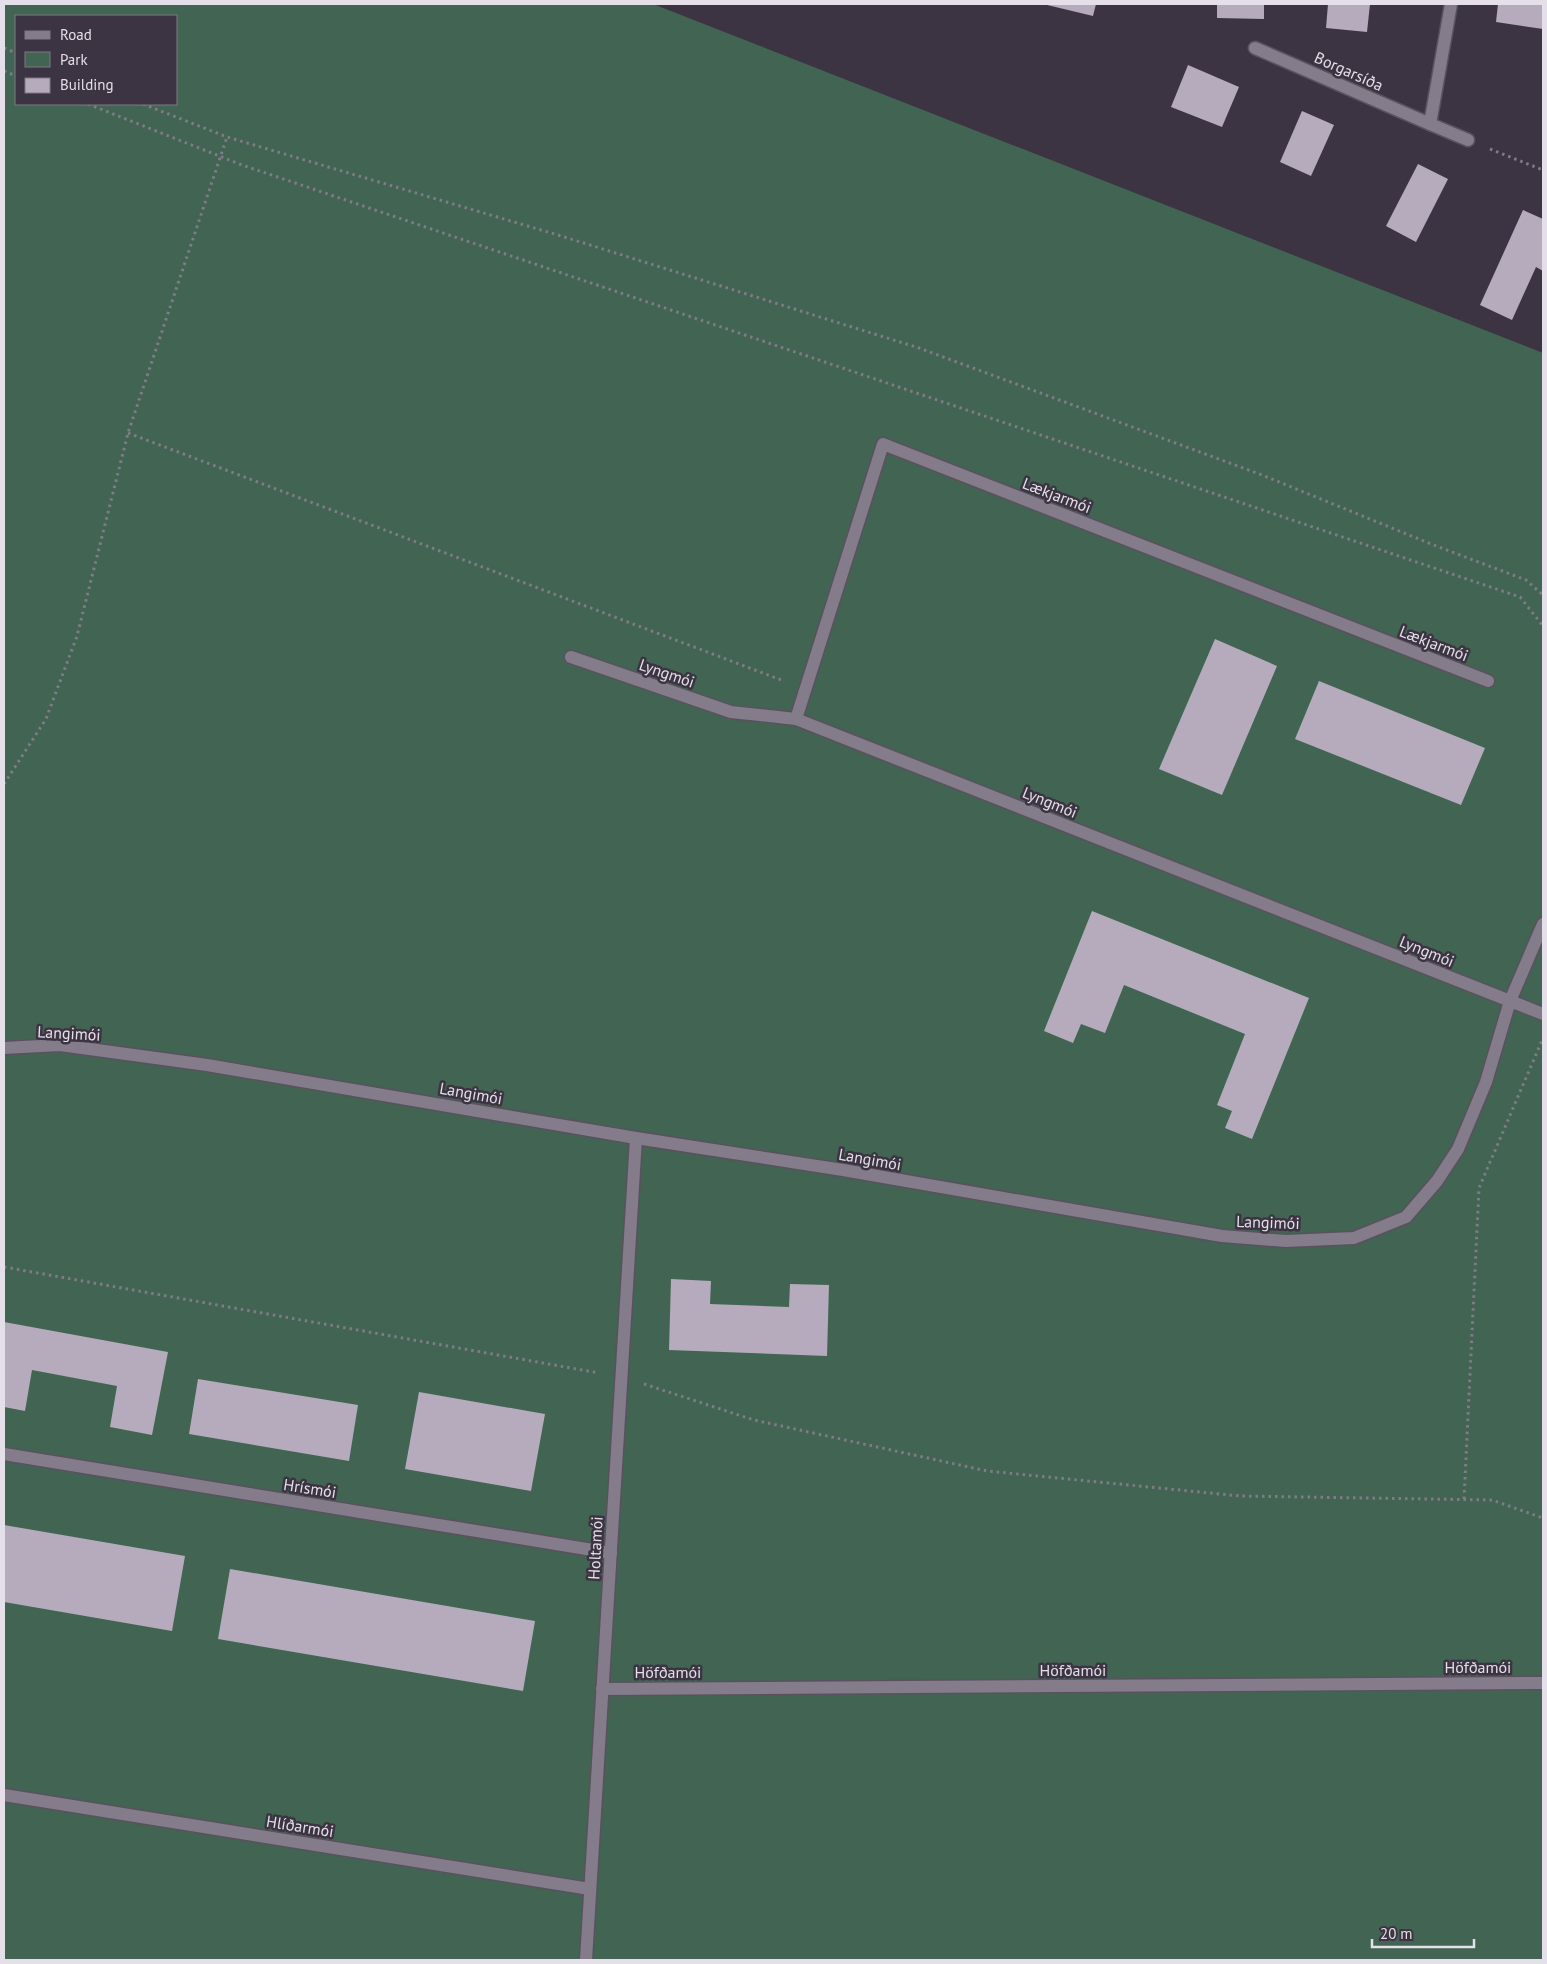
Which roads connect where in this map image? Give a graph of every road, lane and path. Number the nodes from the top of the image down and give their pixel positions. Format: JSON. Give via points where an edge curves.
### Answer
{"nodes":[{"id":1,"x":1451,"y":4,"type":"edge"},
{"id":2,"x":1255,"y":48,"type":"dead end"},
{"id":3,"x":91,"y":105,"type":"edge"},
{"id":4,"x":146,"y":105,"type":"edge"},
{"id":5,"x":1430,"y":124,"type":"junction"},
{"id":6,"x":227,"y":137,"type":"junction"},
{"id":7,"x":1468,"y":140,"type":"joint"},
{"id":8,"x":220,"y":156,"type":"junction"},
{"id":9,"x":1543,"y":170,"type":"edge"},
{"id":10,"x":128,"y":433,"type":"junction"},
{"id":11,"x":1543,"y":595,"type":"edge"},
{"id":12,"x":1543,"y":626,"type":"edge"},
{"id":13,"x":571,"y":657,"type":"dead end"},
{"id":14,"x":1488,"y":681,"type":"dead end"},
{"id":15,"x":805,"y":689,"type":"junction"},
{"id":16,"x":796,"y":719,"type":"junction"},
{"id":17,"x":4,"y":784,"type":"edge"},
{"id":18,"x":1543,"y":924,"type":"edge"},
{"id":19,"x":1510,"y":1001,"type":"junction"},
{"id":20,"x":1543,"y":1014,"type":"edge"},
{"id":21,"x":1543,"y":1037,"type":"edge"},
{"id":22,"x":4,"y":1048,"type":"edge"},
{"id":23,"x":636,"y":1138,"type":"junction"},
{"id":24,"x":4,"y":1267,"type":"edge"},
{"id":25,"x":621,"y":1376,"type":"junction"},
{"id":26,"x":4,"y":1454,"type":"edge"},
{"id":27,"x":1464,"y":1499,"type":"junction"},
{"id":28,"x":1543,"y":1518,"type":"edge"},
{"id":29,"x":611,"y":1553,"type":"junction"},
{"id":30,"x":1543,"y":1683,"type":"edge"},
{"id":31,"x":602,"y":1689,"type":"junction"},
{"id":32,"x":4,"y":1795,"type":"edge"},
{"id":33,"x":590,"y":1889,"type":"junction"},
{"id":34,"x":586,"y":1960,"type":"edge"}],
"edges":[{"from":1,"to":5,"type":"street"},
{"from":2,"to":5,"type":"street","name":"Borgarsíða"},
{"from":3,"to":8,"type":"path"},
{"from":4,"to":6,"type":"path"},
{"from":5,"to":7,"type":"street","name":"Borgarsíða"},
{"from":6,"to":8,"type":"path"},
{"from":6,"to":11,"type":"path","via":[[558,235],[919,348],[1262,475],[1526,580]]},
{"from":7,"to":9,"type":"path"},
{"from":8,"to":10,"type":"path"},
{"from":8,"to":12,"type":"path","via":[[1520,597]]},
{"from":10,"to":15,"type":"path"},
{"from":10,"to":17,"type":"path","via":[[77,636],[46,719]]},
{"from":13,"to":16,"type":"street","name":"Lyngmói","via":[[731,712]]},
{"from":14,"to":15,"type":"street","name":"Lækjarmói","via":[[883,444]]},
{"from":15,"to":16,"type":"street","name":"Lækjarmói"},
{"from":16,"to":19,"type":"street","name":"Lyngmói"},
{"from":18,"to":19,"type":"street","name":"Langimói"},
{"from":19,"to":20,"type":"street","name":"Lyngmói"},
{"from":19,"to":23,"type":"street","name":"Langimói","via":[[1486,1082],[1458,1149],[1437,1181],[1406,1217],[1354,1238],[1286,1241],[1222,1236],[843,1170]]},
{"from":21,"to":27,"type":"path","via":[[1479,1188]]},
{"from":22,"to":23,"type":"street","name":"Langimói","via":[[60,1045],[207,1065]]},
{"from":23,"to":25,"type":"street","name":"Holtamói"},
{"from":24,"to":25,"type":"path"},
{"from":25,"to":27,"type":"path","via":[[754,1420],[987,1470],[1240,1496]]},
{"from":25,"to":29,"type":"street","name":"Holtamói"},
{"from":26,"to":29,"type":"street","name":"Hrísmói"},
{"from":27,"to":28,"type":"path","via":[[1492,1500]]},
{"from":29,"to":31,"type":"street","name":"Holtamói"},
{"from":30,"to":31,"type":"street","name":"Höfðamói"},
{"from":31,"to":33,"type":"street","name":"Holtamói"},
{"from":32,"to":33,"type":"street","name":"Hlíðarmói"},
{"from":33,"to":34,"type":"street","name":"Holtamói"}]}
